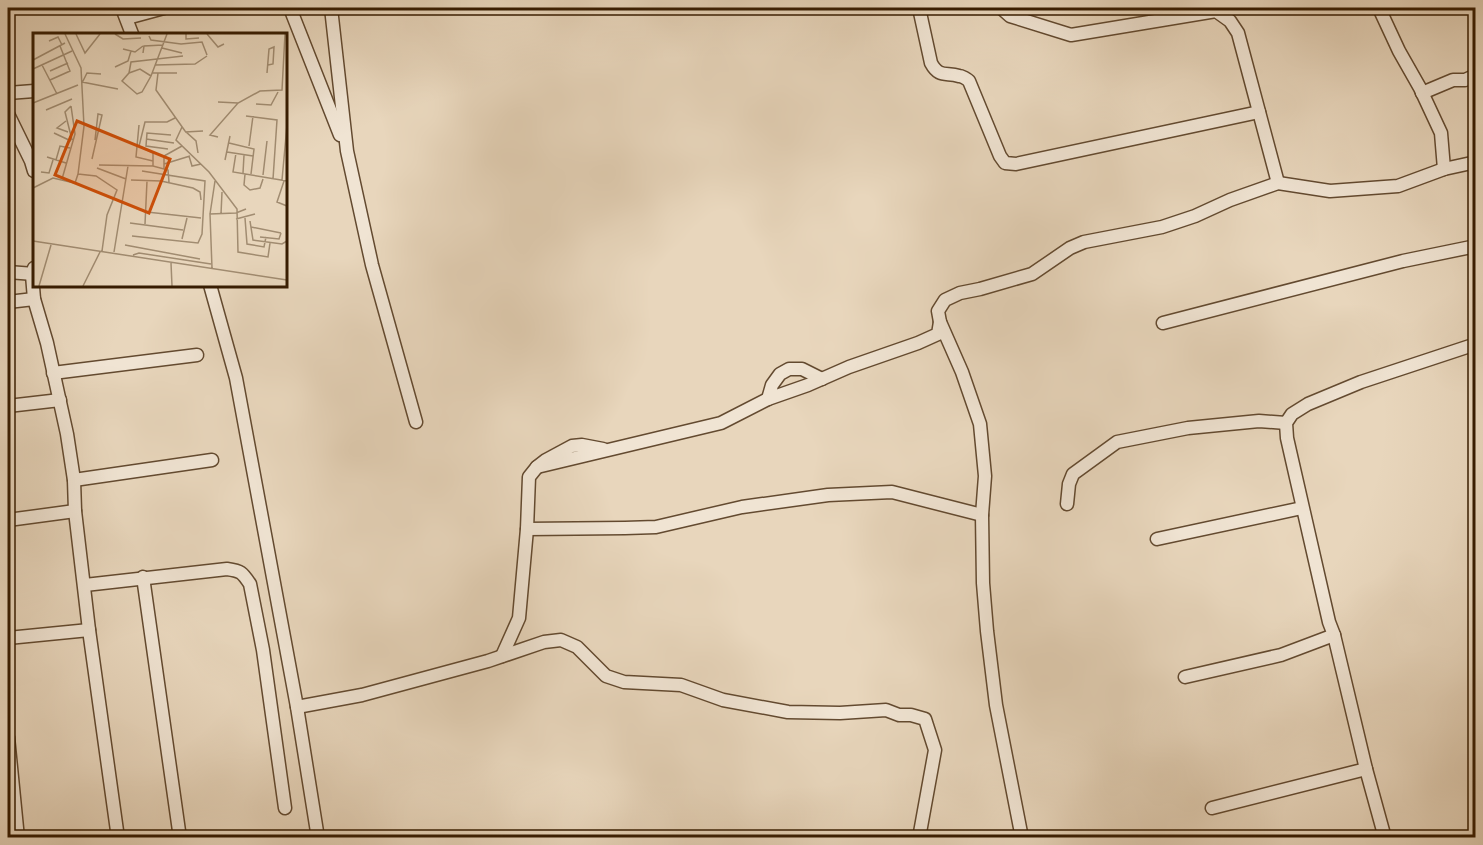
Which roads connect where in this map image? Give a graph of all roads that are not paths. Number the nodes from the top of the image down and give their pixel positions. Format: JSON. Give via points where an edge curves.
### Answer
{"nodes":[{"id":1,"x":164,"y":8,"type":"edge"},
{"id":2,"x":290,"y":8,"type":"edge"},
{"id":3,"x":331,"y":8,"type":"edge"},
{"id":4,"x":919,"y":8,"type":"edge"},
{"id":5,"x":1001,"y":8,"type":"edge"},
{"id":6,"x":1378,"y":8,"type":"edge"},
{"id":7,"x":1226,"y":12,"type":"edge"},
{"id":8,"x":125,"y":13,"type":"edge"},
{"id":9,"x":132,"y":33,"type":"edge"},
{"id":10,"x":1476,"y":75,"type":"edge"},
{"id":11,"x":33,"y":91,"type":"edge"},
{"id":12,"x":8,"y":93,"type":"edge"},
{"id":13,"x":1422,"y":93,"type":"junction"},
{"id":14,"x":1259,"y":112,"type":"junction"},
{"id":15,"x":8,"y":114,"type":"edge"},
{"id":16,"x":346,"y":151,"type":"junction"},
{"id":17,"x":1476,"y":162,"type":"edge"},
{"id":18,"x":33,"y":168,"type":"edge"},
{"id":19,"x":1443,"y":168,"type":"junction"},
{"id":20,"x":1278,"y":183,"type":"junction"},
{"id":21,"x":1476,"y":246,"type":"edge"},
{"id":22,"x":8,"y":272,"type":"edge"},
{"id":23,"x":33,"y":272,"type":"edge"},
{"id":24,"x":34,"y":286,"type":"edge"},
{"id":25,"x":210,"y":286,"type":"edge"},
{"id":26,"x":34,"y":300,"type":"junction"},
{"id":27,"x":8,"y":302,"type":"edge"},
{"id":28,"x":940,"y":322,"type":"junction"},
{"id":29,"x":1163,"y":323,"type":"dead end"},
{"id":30,"x":1476,"y":344,"type":"edge"},
{"id":31,"x":197,"y":355,"type":"dead end"},
{"id":32,"x":53,"y":373,"type":"junction"},
{"id":33,"x":822,"y":379,"type":"junction"},
{"id":34,"x":768,"y":399,"type":"junction"},
{"id":35,"x":60,"y":400,"type":"junction"},
{"id":36,"x":8,"y":406,"type":"edge"},
{"id":37,"x":416,"y":422,"type":"dead end"},
{"id":38,"x":1286,"y":423,"type":"junction"},
{"id":39,"x":212,"y":460,"type":"dead end"},
{"id":40,"x":74,"y":480,"type":"junction"},
{"id":41,"x":1066,"y":504,"type":"dead end"},
{"id":42,"x":1302,"y":508,"type":"junction"},
{"id":43,"x":75,"y":511,"type":"junction"},
{"id":44,"x":982,"y":515,"type":"junction"},
{"id":45,"x":8,"y":520,"type":"edge"},
{"id":46,"x":527,"y":529,"type":"junction"},
{"id":47,"x":1157,"y":539,"type":"dead end"},
{"id":48,"x":143,"y":577,"type":"junction"},
{"id":49,"x":85,"y":585,"type":"junction"},
{"id":50,"x":89,"y":630,"type":"junction"},
{"id":51,"x":1334,"y":635,"type":"junction"},
{"id":52,"x":8,"y":638,"type":"edge"},
{"id":53,"x":502,"y":656,"type":"junction"},
{"id":54,"x":1185,"y":677,"type":"dead end"},
{"id":55,"x":297,"y":707,"type":"junction"},
{"id":56,"x":8,"y":738,"type":"edge"},
{"id":57,"x":1366,"y":770,"type":"junction"},
{"id":58,"x":285,"y":808,"type":"dead end"},
{"id":59,"x":1212,"y":808,"type":"dead end"},
{"id":60,"x":179,"y":831,"type":"dead end"},
{"id":61,"x":18,"y":837,"type":"edge"},
{"id":62,"x":118,"y":837,"type":"edge"},
{"id":63,"x":318,"y":837,"type":"edge"},
{"id":64,"x":920,"y":837,"type":"edge"},
{"id":65,"x":1022,"y":837,"type":"edge"},
{"id":66,"x":1385,"y":837,"type":"edge"}],
"edges":[{"from":1,"to":8,"type":"street"},
{"from":2,"to":16,"type":"street"},
{"from":3,"to":16,"type":"street"},
{"from":4,"to":14,"type":"street","via":[[931,63],[942,74],[969,81],[1005,163],[1016,164]]},
{"from":5,"to":7,"type":"street","via":[[1010,16],[1071,35]]},
{"from":6,"to":13,"type":"street"},
{"from":7,"to":14,"type":"street","via":[[1238,33]]},
{"from":8,"to":9,"type":"street"},
{"from":10,"to":13,"type":"street"},
{"from":11,"to":12,"type":"street"},
{"from":13,"to":19,"type":"street","via":[[1441,133]]},
{"from":14,"to":20,"type":"street"},
{"from":15,"to":18,"type":"street"},
{"from":16,"to":37,"type":"street","via":[[372,265]]},
{"from":17,"to":19,"type":"street"},
{"from":19,"to":20,"type":"street","via":[[1398,186],[1330,191]]},
{"from":20,"to":28,"type":"street","via":[[1162,227],[1084,242],[1032,274],[960,292],[945,300],[938,311]]},
{"from":21,"to":29,"type":"street"},
{"from":22,"to":23,"type":"street"},
{"from":24,"to":26,"type":"street"},
{"from":25,"to":55,"type":"street","via":[[236,378]]},
{"from":26,"to":27,"type":"street"},
{"from":26,"to":32,"type":"street"},
{"from":28,"to":33,"type":"street","via":[[938,334]]},
{"from":28,"to":44,"type":"street","via":[[980,424],[985,476]]},
{"from":30,"to":38,"type":"street","via":[[1360,382],[1308,404]]},
{"from":31,"to":32,"type":"street"},
{"from":32,"to":35,"type":"street"},
{"from":33,"to":34,"type":"street"},
{"from":33,"to":34,"type":"street","via":[[802,369],[789,369],[772,385]]},
{"from":34,"to":46,"type":"street","via":[[721,423],[537,467],[529,477]]},
{"from":35,"to":36,"type":"street"},
{"from":35,"to":40,"type":"street"},
{"from":38,"to":41,"type":"street","via":[[1259,421],[1188,428],[1117,442],[1073,474]]},
{"from":38,"to":42,"type":"street"},
{"from":39,"to":40,"type":"street"},
{"from":40,"to":43,"type":"street"},
{"from":42,"to":47,"type":"street"},
{"from":42,"to":51,"type":"street"},
{"from":43,"to":45,"type":"street"},
{"from":43,"to":49,"type":"street"},
{"from":44,"to":46,"type":"street","via":[[892,492],[828,495],[742,507],[656,527]]},
{"from":44,"to":65,"type":"street","via":[[983,582],[996,705]]},
{"from":46,"to":53,"type":"street","via":[[519,618]]},
{"from":48,"to":49,"type":"street"},
{"from":48,"to":58,"type":"street","via":[[227,569],[239,571],[250,584]]},
{"from":48,"to":60,"type":"street"},
{"from":49,"to":50,"type":"street"},
{"from":50,"to":52,"type":"street"},
{"from":50,"to":62,"type":"street"},
{"from":51,"to":54,"type":"street","via":[[1281,655]]},
{"from":51,"to":57,"type":"street"},
{"from":53,"to":55,"type":"street","via":[[362,695]]},
{"from":53,"to":64,"type":"street","via":[[561,640],[577,647],[606,676],[624,682],[681,685],[723,700],[788,712],[886,710],[925,719],[935,750]]},
{"from":55,"to":63,"type":"street"},
{"from":56,"to":61,"type":"street"},
{"from":57,"to":59,"type":"street"},
{"from":57,"to":66,"type":"street"}]}
